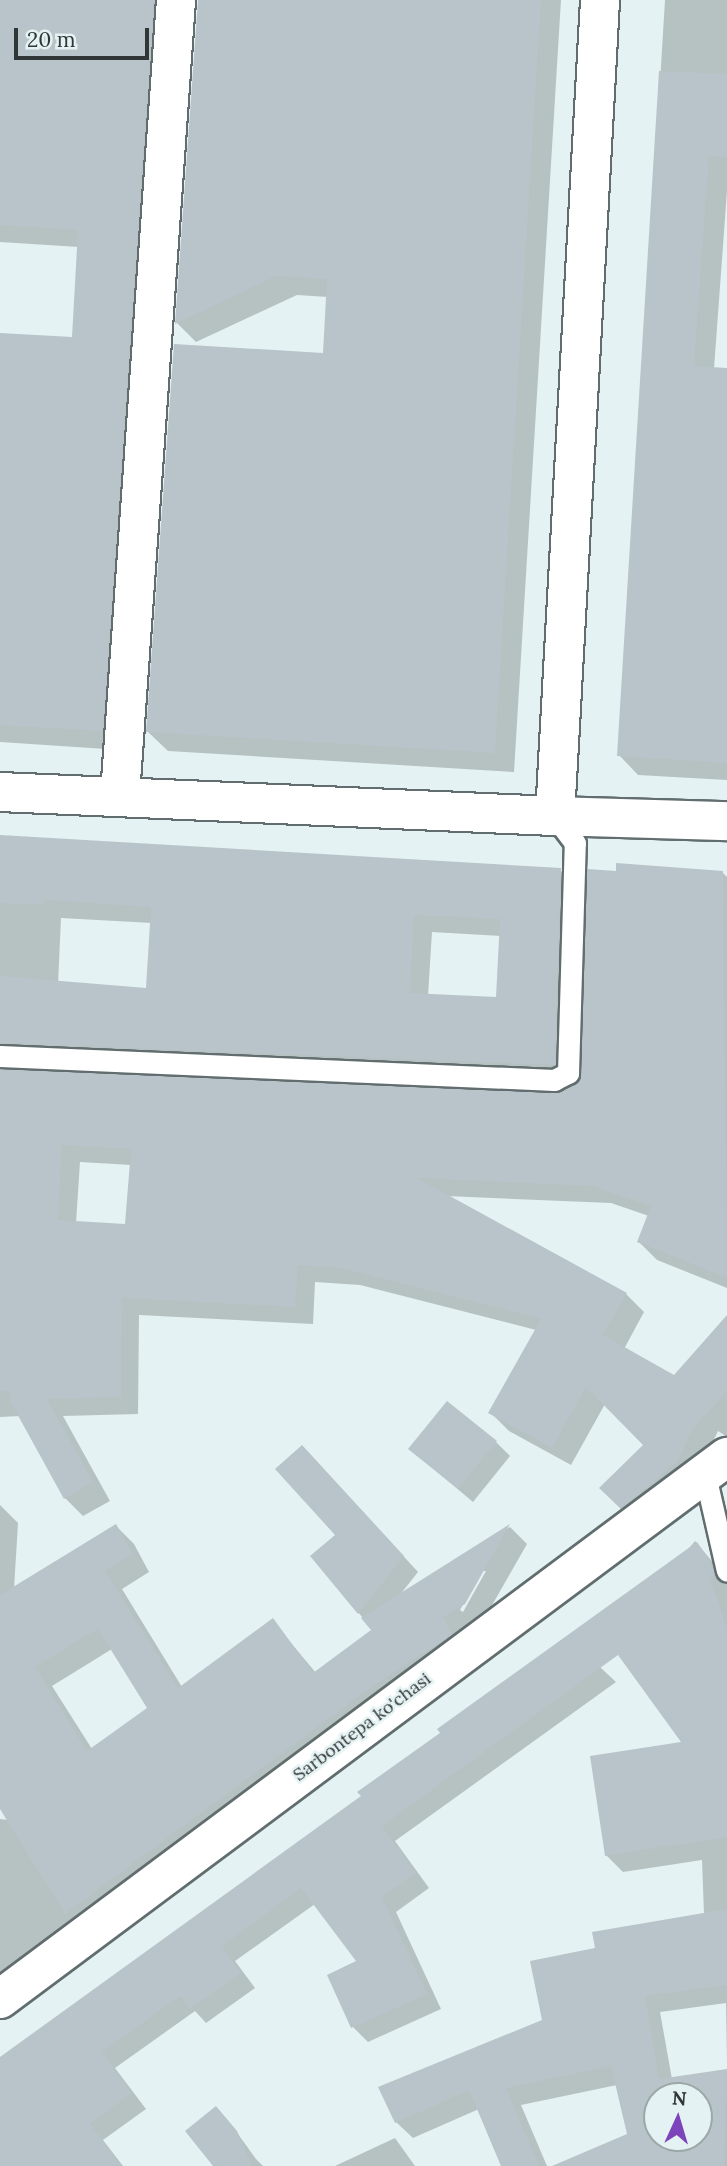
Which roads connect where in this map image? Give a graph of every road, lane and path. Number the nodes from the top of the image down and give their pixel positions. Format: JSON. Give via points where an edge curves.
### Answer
{"nodes":[{"id":1,"x":176,"y":0,"type":"edge"},
{"id":2,"x":600,"y":0,"type":"edge"},
{"id":3,"x":0,"y":792,"type":"edge"},
{"id":4,"x":120,"y":795,"type":"junction"},
{"id":5,"x":555,"y":816,"type":"junction"},
{"id":6,"x":727,"y":821,"type":"edge"},
{"id":7,"x":0,"y":1056,"type":"edge"},
{"id":8,"x":716,"y":1466,"type":"edge"},
{"id":9,"x":727,"y":1571,"type":"edge"},
{"id":10,"x":0,"y":1999,"type":"edge"}],
"edges":[{"from":1,"to":4,"type":"street"},
{"from":2,"to":5,"type":"street"},
{"from":3,"to":4,"type":"street"},
{"from":4,"to":5,"type":"street"},
{"from":5,"to":6,"type":"street"},
{"from":5,"to":7,"type":"lane","via":[[575,843],[568,1073],[554,1080]]},
{"from":8,"to":9,"type":"lane"},
{"from":8,"to":10,"type":"street","name":"Sarbontepa ko'chasi"}]}
